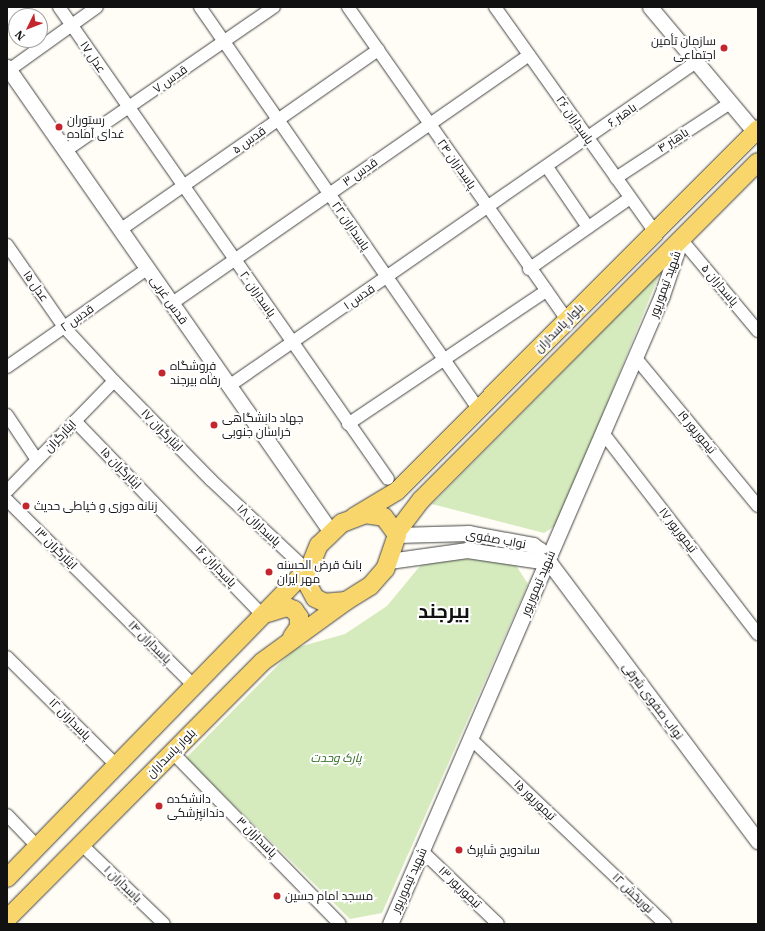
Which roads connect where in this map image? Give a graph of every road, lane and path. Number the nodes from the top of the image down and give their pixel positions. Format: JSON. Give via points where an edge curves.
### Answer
{"nodes":[{"id":1,"x":20,"y":7,"type":"edge"},
{"id":2,"x":59,"y":7,"type":"edge"},
{"id":3,"x":97,"y":7,"type":"edge"},
{"id":4,"x":200,"y":7,"type":"edge"},
{"id":5,"x":274,"y":7,"type":"edge"},
{"id":6,"x":348,"y":7,"type":"edge"},
{"id":7,"x":495,"y":7,"type":"edge"},
{"id":8,"x":650,"y":7,"type":"edge"},
{"id":9,"x":7,"y":16,"type":"edge"},
{"id":10,"x":71,"y":25,"type":"junction"},
{"id":11,"x":224,"y":42,"type":"junction"},
{"id":12,"x":378,"y":50,"type":"junction"},
{"id":13,"x":529,"y":55,"type":"junction"},
{"id":14,"x":696,"y":62,"type":"junction"},
{"id":15,"x":8,"y":68,"type":"edge"},
{"id":16,"x":730,"y":103,"type":"junction"},
{"id":17,"x":128,"y":108,"type":"junction"},
{"id":18,"x":278,"y":120,"type":"junction"},
{"id":19,"x":429,"y":124,"type":"junction"},
{"id":20,"x":757,"y":130,"type":"edge"},
{"id":21,"x":588,"y":138,"type":"junction"},
{"id":22,"x":65,"y":151,"type":"junction"},
{"id":23,"x":758,"y":162,"type":"edge"},
{"id":24,"x":547,"y":168,"type":"junction"},
{"id":25,"x":616,"y":178,"type":"junction"},
{"id":26,"x":183,"y":186,"type":"junction"},
{"id":27,"x":329,"y":194,"type":"junction"},
{"id":28,"x":630,"y":198,"type":"junction"},
{"id":29,"x":488,"y":209,"type":"junction"},
{"id":30,"x":588,"y":227,"type":"junction"},
{"id":31,"x":120,"y":230,"type":"junction"},
{"id":32,"x":655,"y":232,"type":"junction"},
{"id":33,"x":681,"y":239,"type":"junction"},
{"id":34,"x":7,"y":246,"type":"edge"},
{"id":35,"x":234,"y":260,"type":"junction"},
{"id":36,"x":147,"y":268,"type":"junction"},
{"id":37,"x":529,"y":269,"type":"junction"},
{"id":38,"x":387,"y":278,"type":"junction"},
{"id":39,"x":546,"y":291,"type":"junction"},
{"id":40,"x":171,"y":304,"type":"junction"},
{"id":41,"x":566,"y":320,"type":"junction"},
{"id":42,"x":64,"y":327,"type":"junction"},
{"id":43,"x":758,"y":331,"type":"edge"},
{"id":44,"x":292,"y":343,"type":"junction"},
{"id":45,"x":635,"y":357,"type":"junction"},
{"id":46,"x":444,"y":360,"type":"junction"},
{"id":47,"x":7,"y":367,"type":"edge"},
{"id":48,"x":114,"y":381,"type":"junction"},
{"id":49,"x":229,"y":386,"type":"junction"},
{"id":50,"x":478,"y":409,"type":"junction"},
{"id":51,"x":7,"y":415,"type":"edge"},
{"id":52,"x":75,"y":421,"type":"junction"},
{"id":53,"x":348,"y":424,"type":"junction"},
{"id":54,"x":603,"y":433,"type":"junction"},
{"id":55,"x":37,"y":460,"type":"junction"},
{"id":56,"x":388,"y":479,"type":"dead end"},
{"id":57,"x":210,"y":480,"type":"joint"},
{"id":58,"x":7,"y":491,"type":"edge"},
{"id":59,"x":7,"y":500,"type":"edge"},
{"id":60,"x":758,"y":506,"type":"edge"},
{"id":61,"x":168,"y":516,"type":"joint"},
{"id":62,"x":354,"y":517,"type":"junction"},
{"id":63,"x":330,"y":532,"type":"junction"},
{"id":64,"x":396,"y":534,"type":"junction"},
{"id":65,"x":389,"y":561,"type":"junction"},
{"id":66,"x":548,"y":562,"type":"junction"},
{"id":67,"x":307,"y":570,"type":"junction"},
{"id":68,"x":104,"y":596,"type":"joint"},
{"id":69,"x":346,"y":601,"type":"junction"},
{"id":70,"x":266,"y":615,"type":"junction"},
{"id":71,"x":755,"y":630,"type":"edge"},
{"id":72,"x":292,"y":637,"type":"junction"},
{"id":73,"x":7,"y":657,"type":"edge"},
{"id":74,"x":195,"y":687,"type":"junction"},
{"id":75,"x":471,"y":738,"type":"junction"},
{"id":76,"x":172,"y":752,"type":"junction"},
{"id":77,"x":117,"y":766,"type":"junction"},
{"id":78,"x":7,"y":815,"type":"edge"},
{"id":79,"x":758,"y":841,"type":"edge"},
{"id":80,"x":81,"y":844,"type":"junction"},
{"id":81,"x":38,"y":847,"type":"junction"},
{"id":82,"x":422,"y":851,"type":"junction"},
{"id":83,"x":600,"y":862,"type":"joint"},
{"id":84,"x":7,"y":878,"type":"edge"},
{"id":85,"x":7,"y":920,"type":"edge"},
{"id":86,"x":164,"y":924,"type":"edge"},
{"id":87,"x":340,"y":924,"type":"edge"},
{"id":88,"x":390,"y":924,"type":"edge"},
{"id":89,"x":498,"y":924,"type":"edge"},
{"id":90,"x":665,"y":924,"type":"edge"}],
"edges":[{"from":1,"to":9,"type":"street"},
{"from":2,"to":10,"type":"street","name":"عدل ۱۷"},
{"from":3,"to":10,"type":"street"},
{"from":4,"to":11,"type":"street","name":"پاسداران ۲۲"},
{"from":5,"to":11,"type":"street","name":"قدس ۷"},
{"from":6,"to":12,"type":"street","name":"پاسداران ۲۴"},
{"from":7,"to":13,"type":"street","name":"پاسداران ۲۶"},
{"from":8,"to":14,"type":"street"},
{"from":10,"to":15,"type":"street"},
{"from":10,"to":17,"type":"street","name":"عدل ۱۷"},
{"from":11,"to":17,"type":"street","name":"قدس ۷"},
{"from":11,"to":18,"type":"street","name":"پاسداران ۲۲"},
{"from":12,"to":18,"type":"street","name":"قدس ۵"},
{"from":12,"to":19,"type":"street","name":"پاسداران ۲۴"},
{"from":13,"to":19,"type":"street","name":"قدس ۳"},
{"from":13,"to":21,"type":"street","name":"پاسداران ۲۶"},
{"from":14,"to":16,"type":"street"},
{"from":14,"to":21,"type":"street","name":"باهنر ۶"},
{"from":15,"to":22,"type":"street","name":"قدس غربی"},
{"from":16,"to":20,"type":"street"},
{"from":16,"to":25,"type":"street","name":"باهنر ۴"},
{"from":17,"to":22,"type":"street","name":"قدس ۷"},
{"from":17,"to":26,"type":"street","name":"پاسداران ۲۰"},
{"from":18,"to":26,"type":"street","name":"قدس ۵"},
{"from":18,"to":27,"type":"street","name":"پاسداران ۲۲"},
{"from":19,"to":27,"type":"street","name":"قدس ۳"},
{"from":19,"to":29,"type":"street","name":"پاسداران ۲۴"},
{"from":20,"to":32,"type":"main road","name":"بلوار پاسداران"},
{"from":21,"to":24,"type":"street","name":"باهنر ۶"},
{"from":21,"to":25,"type":"street","name":"پاسداران ۲۶"},
{"from":22,"to":31,"type":"street","name":"قدس غربی"},
{"from":23,"to":33,"type":"main road","name":"بلوار پاسداران"},
{"from":24,"to":29,"type":"street","name":"باهنر ۶"},
{"from":24,"to":30,"type":"street"},
{"from":25,"to":28,"type":"street","name":"پاسداران ۲۶"},
{"from":26,"to":31,"type":"street","name":"قدس ۵"},
{"from":26,"to":35,"type":"street","name":"پاسداران ۲۰"},
{"from":27,"to":35,"type":"street","name":"قدس ۳"},
{"from":27,"to":38,"type":"street","name":"پاسداران ۲۲"},
{"from":28,"to":30,"type":"street"},
{"from":28,"to":32,"type":"street","name":"پاسداران ۲۶"},
{"from":29,"to":37,"type":"street","name":"پاسداران ۲۴"},
{"from":29,"to":38,"type":"street","name":"قدس ۱"},
{"from":30,"to":37,"type":"street"},
{"from":31,"to":36,"type":"street","name":"قدس غربی"},
{"from":32,"to":41,"type":"main road","name":"بلوار پاسداران"},
{"from":33,"to":43,"type":"street","name":"پاسداران ۵"},
{"from":33,"to":45,"type":"street","name":"شهید تیمورپور"},
{"from":33,"to":64,"type":"main road","name":"بلوار پاسداران","via":[[421,500]]},
{"from":34,"to":42,"type":"street","name":"عدل ۱۵"},
{"from":35,"to":40,"type":"street","name":"قدس ۳"},
{"from":35,"to":44,"type":"street","name":"پاسداران ۲۰"},
{"from":36,"to":40,"type":"street","name":"قدس غربی"},
{"from":36,"to":42,"type":"street","name":"قدس ۲"},
{"from":37,"to":39,"type":"street","name":"پاسداران ۲۴"},
{"from":38,"to":44,"type":"street","name":"قدس ۱"},
{"from":38,"to":46,"type":"street","name":"پاسداران ۲۲"},
{"from":39,"to":41,"type":"street","name":"پاسداران ۲۴"},
{"from":39,"to":46,"type":"street"},
{"from":40,"to":49,"type":"street","name":"قدس غربی"},
{"from":41,"to":50,"type":"main road","name":"بلوار پاسداران"},
{"from":42,"to":47,"type":"street","name":"قدس ۲"},
{"from":42,"to":48,"type":"street","name":"عدل ۱۵"},
{"from":44,"to":49,"type":"street","name":"قدس ۱"},
{"from":44,"to":53,"type":"street","name":"پاسداران ۲۰"},
{"from":45,"to":54,"type":"street","name":"شهید تیمورپور"},
{"from":45,"to":60,"type":"street","name":"تیمورپور ۱۹"},
{"from":46,"to":50,"type":"street","name":"پاسداران ۲۲"},
{"from":46,"to":53,"type":"street"},
{"from":48,"to":52,"type":"street","name":"ایثارگران"},
{"from":48,"to":57,"type":"street","name":"ایثارگران ۱۷"},
{"from":49,"to":63,"type":"street","name":"قدس غربی"},
{"from":50,"to":62,"type":"main road","name":"بلوار پاسداران","via":[[397,491]]},
{"from":51,"to":55,"type":"street"},
{"from":52,"to":55,"type":"street","name":"ایثارگران"},
{"from":52,"to":61,"type":"street","name":"ایثارگران ۱۵"},
{"from":53,"to":56,"type":"street","name":"پاسداران ۲۰"},
{"from":54,"to":66,"type":"street","name":"شهید تیمورپور"},
{"from":54,"to":71,"type":"street","name":"تیمورپور ۱۷"},
{"from":55,"to":58,"type":"street","name":"ایثارگران"},
{"from":57,"to":67,"type":"street","name":"پاسداران ۱۸"},
{"from":59,"to":68,"type":"street","name":"ایثارگران ۱۳"},
{"from":61,"to":70,"type":"street","name":"پاسداران ۱۶"},
{"from":62,"to":63,"type":"main road"},
{"from":62,"to":64,"type":"main road","via":[[365,514],[384,517]]},
{"from":63,"to":67,"type":"main road","via":[[319,545]]},
{"from":64,"to":65,"type":"main road"},
{"from":64,"to":66,"type":"street","name":"نواب صفوی","via":[[430,532],[504,538],[533,545]]},
{"from":65,"to":66,"type":"street","name":"نواب صفوی","via":[[467,550]]},
{"from":65,"to":69,"type":"main road","via":[[378,578]]},
{"from":66,"to":75,"type":"street","name":"شهید تیمورپور"},
{"from":66,"to":79,"type":"street","name":"نواب صفوی شرقی"},
{"from":67,"to":69,"type":"main road","via":[[305,579],[315,598],[325,604]]},
{"from":67,"to":70,"type":"main road"},
{"from":68,"to":74,"type":"street","name":"پاسداران ۱۴"},
{"from":69,"to":72,"type":"main road","name":"بلوار پاسداران"},
{"from":70,"to":72,"type":"main road","via":[[287,607],[294,610],[299,617],[299,626]]},
{"from":70,"to":74,"type":"main road"},
{"from":72,"to":76,"type":"main road","name":"بلوار پاسداران","via":[[262,662]]},
{"from":73,"to":77,"type":"street","name":"پاسداران ۱۲"},
{"from":74,"to":77,"type":"main road"},
{"from":75,"to":82,"type":"street","name":"شهید تیمورپور"},
{"from":75,"to":83,"type":"street","name":"تیمورپور ۱۵"},
{"from":76,"to":80,"type":"main road","name":"بلوار پاسداران"},
{"from":76,"to":87,"type":"street","name":"پاسداران ۳"},
{"from":77,"to":81,"type":"main road"},
{"from":78,"to":81,"type":"street"},
{"from":80,"to":85,"type":"main road","name":"بلوار پاسداران"},
{"from":80,"to":86,"type":"street","name":"پاسداران ۱"},
{"from":81,"to":84,"type":"main road"},
{"from":82,"to":88,"type":"street","name":"شهید تیمورپور"},
{"from":82,"to":89,"type":"street","name":"تیمورپور ۱۳"},
{"from":83,"to":90,"type":"street","name":"نوربخش ۱۲"}]}
